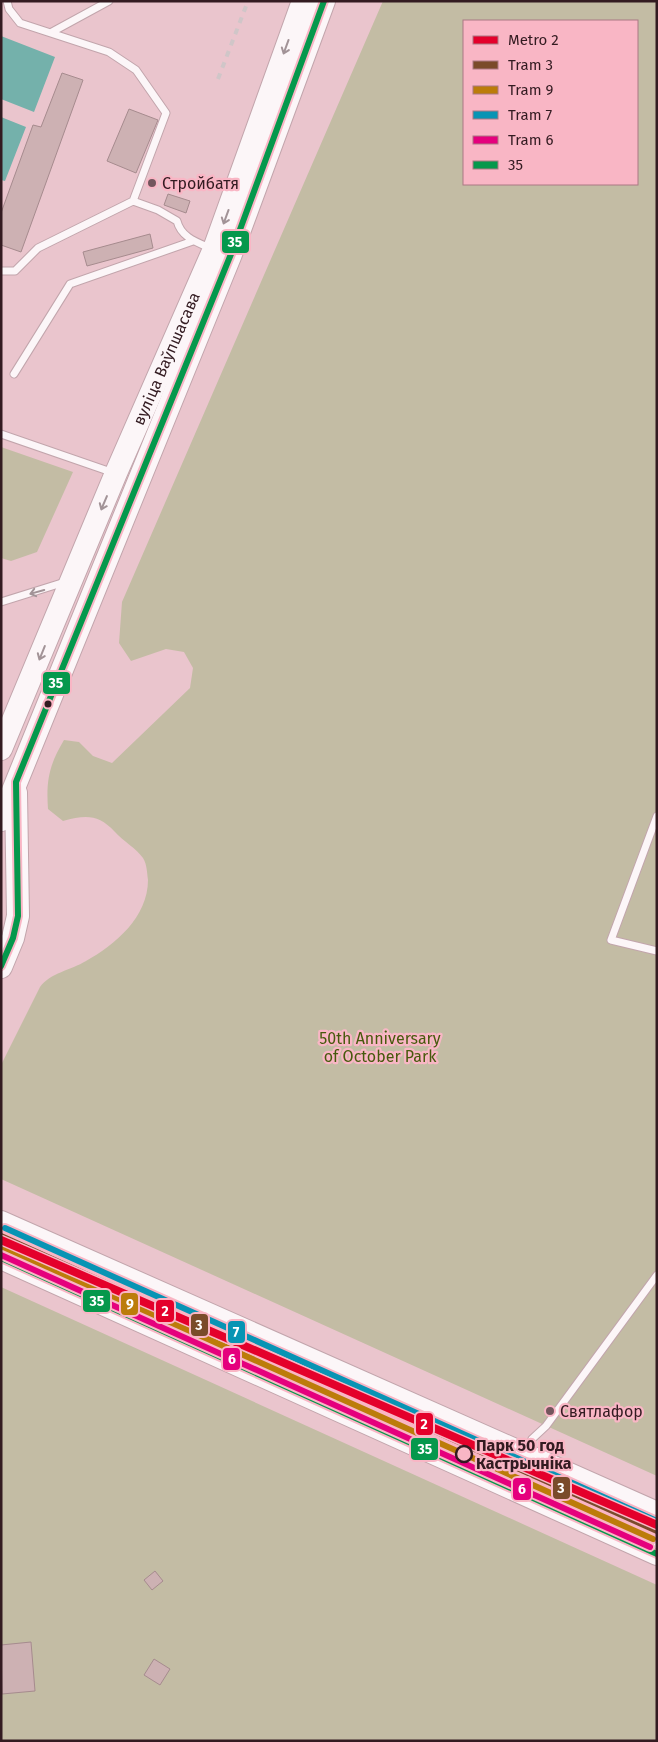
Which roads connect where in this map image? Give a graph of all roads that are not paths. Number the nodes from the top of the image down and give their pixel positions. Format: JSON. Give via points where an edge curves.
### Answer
{"nodes":[{"id":1,"x":7,"y":1,"type":"edge"},
{"id":2,"x":109,"y":1,"type":"edge"},
{"id":3,"x":303,"y":1,"type":"edge"},
{"id":4,"x":324,"y":1,"type":"edge"},
{"id":5,"x":52,"y":32,"type":"junction"},
{"id":6,"x":133,"y":201,"type":"junction"},
{"id":7,"x":193,"y":241,"type":"junction"},
{"id":8,"x":222,"y":252,"type":"junction"},
{"id":9,"x":1,"y":271,"type":"edge"},
{"id":10,"x":14,"y":374,"type":"dead end"},
{"id":11,"x":1,"y":434,"type":"edge"},
{"id":12,"x":128,"y":477,"type":"junction"},
{"id":13,"x":72,"y":579,"type":"junction"},
{"id":14,"x":2,"y":603,"type":"edge"},
{"id":15,"x":1,"y":747,"type":"edge"},
{"id":16,"x":16,"y":782,"type":"junction"},
{"id":17,"x":657,"y":816,"type":"edge"},
{"id":18,"x":1,"y":820,"type":"edge"},
{"id":19,"x":1,"y":915,"type":"edge"},
{"id":20,"x":13,"y":938,"type":"junction"},
{"id":21,"x":657,"y":951,"type":"edge"},
{"id":22,"x":1,"y":967,"type":"edge"},
{"id":23,"x":1,"y":1222,"type":"edge"},
{"id":24,"x":1,"y":1258,"type":"edge"},
{"id":25,"x":657,"y":1274,"type":"edge"},
{"id":26,"x":524,"y":1455,"type":"junction"},
{"id":27,"x":657,"y":1513,"type":"edge"},
{"id":28,"x":657,"y":1554,"type":"edge"}],
"edges":[{"from":1,"to":5,"type":"lane","via":[[20,23]]},
{"from":2,"to":5,"type":"lane"},
{"from":3,"to":8,"type":"main road","name":"вуліца Ваўпшасава","one_way":true},
{"from":4,"to":8,"type":"main road","name":"вуліца Ваўпшасава"},
{"from":5,"to":6,"type":"lane","via":[[109,52],[136,70],[166,113]]},
{"from":6,"to":7,"type":"lane","via":[[177,221],[179,230]]},
{"from":6,"to":9,"type":"lane","via":[[38,248],[16,271]]},
{"from":7,"to":8,"type":"lane"},
{"from":7,"to":10,"type":"lane","via":[[70,284]]},
{"from":8,"to":12,"type":"main road","name":"вуліца Ваўпшасава"},
{"from":11,"to":12,"type":"lane"},
{"from":12,"to":13,"type":"main road","name":"вуліца Ваўпшасава","one_way":true},
{"from":12,"to":16,"type":"main road","name":"вуліца Ваўпшасава"},
{"from":13,"to":14,"type":"lane","one_way":true},
{"from":13,"to":15,"type":"main road","name":"вуліца Ваўпшасава","one_way":true},
{"from":16,"to":18,"type":"main road","name":"вуліца Ваўпшасава"},
{"from":16,"to":20,"type":"main road","via":[[18,916]]},
{"from":17,"to":21,"type":"lane","via":[[611,940]]},
{"from":19,"to":20,"type":"main road","via":[[10,926]]},
{"from":20,"to":22,"type":"main road"},
{"from":23,"to":26,"type":"main road"},
{"from":24,"to":28,"type":"main road"},
{"from":25,"to":26,"type":"lane","via":[[546,1426],[532,1439]]},
{"from":26,"to":27,"type":"main road"}]}
